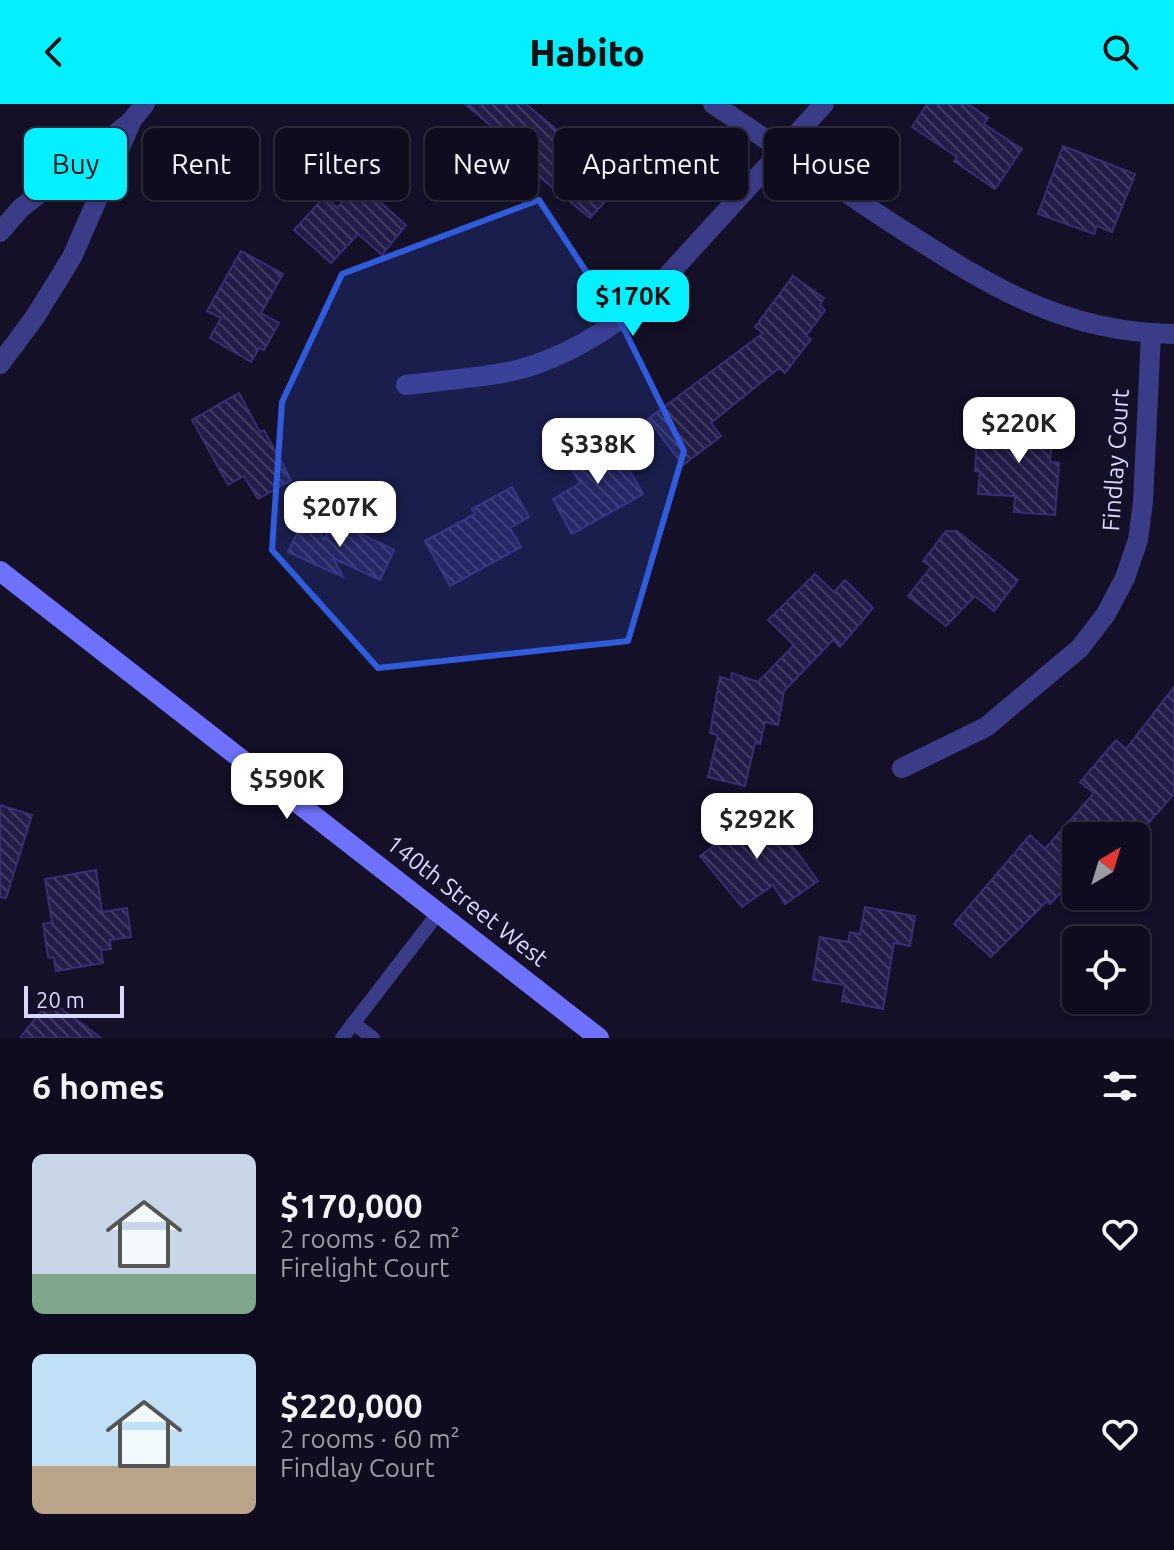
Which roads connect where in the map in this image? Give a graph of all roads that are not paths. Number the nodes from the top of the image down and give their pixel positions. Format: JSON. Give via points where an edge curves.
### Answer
{"nodes":[{"id":1,"x":713,"y":104,"type":"edge"},
{"id":2,"x":824,"y":104,"type":"edge"},
{"id":3,"x":138,"y":112,"type":"edge"},
{"id":4,"x":802,"y":128,"type":"edge"},
{"id":5,"x":764,"y":139,"type":"edge"},
{"id":6,"x":764,"y":170,"type":"edge"},
{"id":7,"x":856,"y":200,"type":"edge"},
{"id":8,"x":0,"y":232,"type":"edge"},
{"id":9,"x":1151,"y":334,"type":"junction"},
{"id":10,"x":1174,"y":334,"type":"edge"},
{"id":11,"x":0,"y":364,"type":"edge"},
{"id":12,"x":406,"y":385,"type":"dead end"},
{"id":13,"x":0,"y":571,"type":"edge"},
{"id":14,"x":902,"y":768,"type":"dead end"},
{"id":15,"x":439,"y":912,"type":"junction"},
{"id":16,"x":353,"y":1023,"type":"junction"},
{"id":17,"x":342,"y":1038,"type":"edge"},
{"id":18,"x":373,"y":1038,"type":"edge"},
{"id":19,"x":599,"y":1038,"type":"edge"}],
"edges":[{"from":1,"to":5,"type":"street"},
{"from":2,"to":4,"type":"street"},
{"from":3,"to":8,"type":"street","via":[[21,208]]},
{"from":3,"to":11,"type":"street","via":[[72,257]]},
{"from":6,"to":12,"type":"street","via":[[659,285],[599,335],[532,366]]},
{"from":7,"to":9,"type":"street","via":[[1003,292],[1050,312]]},
{"from":9,"to":10,"type":"street"},
{"from":9,"to":14,"type":"street","name":"Findlay Court","via":[[1138,540],[1106,614],[1080,648],[986,727]]},
{"from":13,"to":15,"type":"street","name":"140th Street West"},
{"from":15,"to":16,"type":"lane"},
{"from":15,"to":19,"type":"street","name":"140th Street West"},
{"from":16,"to":17,"type":"lane"},
{"from":16,"to":18,"type":"lane"}]}
